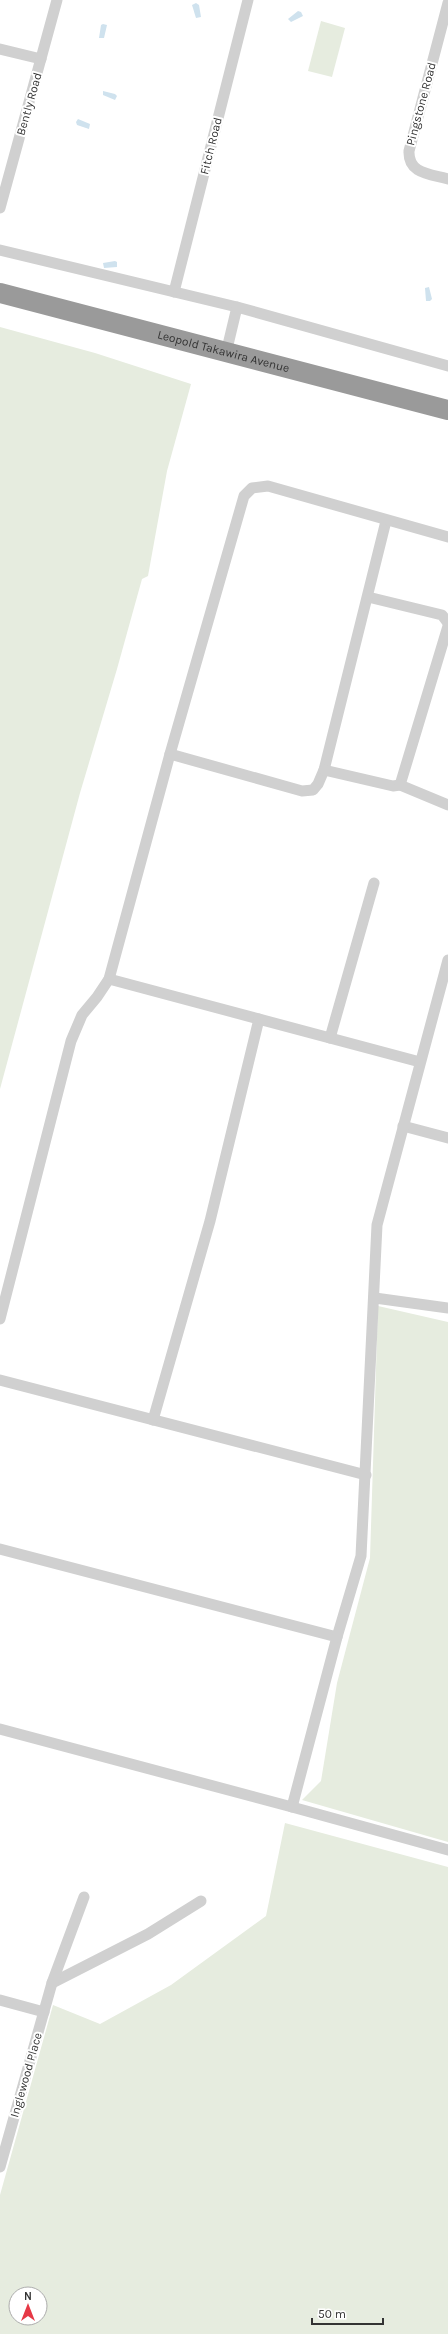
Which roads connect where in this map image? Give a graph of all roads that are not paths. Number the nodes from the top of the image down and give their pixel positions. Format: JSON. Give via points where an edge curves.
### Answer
{"nodes":[{"id":1,"x":56,"y":0,"type":"edge"},
{"id":2,"x":248,"y":0,"type":"edge"},
{"id":3,"x":448,"y":3,"type":"edge"},
{"id":4,"x":0,"y":49,"type":"edge"},
{"id":5,"x":41,"y":59,"type":"junction"},
{"id":6,"x":448,"y":179,"type":"edge"},
{"id":7,"x":0,"y":208,"type":"edge"},
{"id":8,"x":0,"y":250,"type":"edge"},
{"id":9,"x":174,"y":292,"type":"junction"},
{"id":10,"x":0,"y":293,"type":"edge"},
{"id":11,"x":238,"y":307,"type":"junction"},
{"id":12,"x":226,"y":353,"type":"junction"},
{"id":13,"x":448,"y":366,"type":"edge"},
{"id":14,"x":448,"y":410,"type":"edge"},
{"id":15,"x":386,"y":521,"type":"junction"},
{"id":16,"x":448,"y":537,"type":"edge"},
{"id":17,"x":368,"y":597,"type":"junction"},
{"id":18,"x":448,"y":624,"type":"edge"},
{"id":19,"x":170,"y":754,"type":"junction"},
{"id":20,"x":324,"y":770,"type":"junction"},
{"id":21,"x":400,"y":784,"type":"junction"},
{"id":22,"x":448,"y":805,"type":"edge"},
{"id":23,"x":374,"y":883,"type":"dead end"},
{"id":24,"x":448,"y":960,"type":"edge"},
{"id":25,"x":446,"y":975,"type":"edge"},
{"id":26,"x":109,"y":979,"type":"junction"},
{"id":27,"x":260,"y":1019,"type":"junction"},
{"id":28,"x":330,"y":1038,"type":"junction"},
{"id":29,"x":420,"y":1062,"type":"junction"},
{"id":30,"x":403,"y":1126,"type":"junction"},
{"id":31,"x":448,"y":1138,"type":"edge"},
{"id":32,"x":375,"y":1298,"type":"junction"},
{"id":33,"x":448,"y":1308,"type":"edge"},
{"id":34,"x":0,"y":1319,"type":"edge"},
{"id":35,"x":0,"y":1380,"type":"edge"},
{"id":36,"x":153,"y":1420,"type":"junction"},
{"id":37,"x":366,"y":1475,"type":"junction"},
{"id":38,"x":0,"y":1549,"type":"edge"},
{"id":39,"x":337,"y":1637,"type":"junction"},
{"id":40,"x":0,"y":1729,"type":"edge"},
{"id":41,"x":292,"y":1808,"type":"junction"},
{"id":42,"x":448,"y":1850,"type":"edge"},
{"id":43,"x":84,"y":1897,"type":"dead end"},
{"id":44,"x":201,"y":1901,"type":"dead end"},
{"id":45,"x":52,"y":1983,"type":"junction"},
{"id":46,"x":0,"y":2000,"type":"edge"},
{"id":47,"x":44,"y":2012,"type":"junction"},
{"id":48,"x":0,"y":2167,"type":"edge"}],
"edges":[{"from":1,"to":5,"type":"street","name":"Bently Road"},
{"from":2,"to":9,"type":"street","name":"Fitch Road"},
{"from":3,"to":6,"type":"street","name":"Pingstone Road","via":[[408,151],[408,160],[415,168]]},
{"from":4,"to":5,"type":"street"},
{"from":5,"to":7,"type":"street","name":"Bently Road"},
{"from":8,"to":9,"type":"street"},
{"from":9,"to":11,"type":"street"},
{"from":10,"to":12,"type":"highway","name":"Leopold Takawira Avenue"},
{"from":11,"to":12,"type":"street"},
{"from":11,"to":13,"type":"street"},
{"from":12,"to":14,"type":"highway","name":"Leopold Takawira Avenue"},
{"from":15,"to":16,"type":"street"},
{"from":15,"to":17,"type":"street"},
{"from":15,"to":19,"type":"street","via":[[268,486],[252,488],[244,496]]},
{"from":17,"to":18,"type":"street","via":[[442,615]]},
{"from":17,"to":20,"type":"street"},
{"from":18,"to":21,"type":"street"},
{"from":19,"to":20,"type":"street","via":[[302,791],[314,790]]},
{"from":19,"to":26,"type":"street"},
{"from":20,"to":21,"type":"street","via":[[393,786]]},
{"from":21,"to":22,"type":"street"},
{"from":23,"to":28,"type":"street"},
{"from":24,"to":25,"type":"street"},
{"from":25,"to":29,"type":"street"},
{"from":26,"to":27,"type":"street"},
{"from":26,"to":34,"type":"street","via":[[82,1015],[71,1042]]},
{"from":27,"to":28,"type":"street"},
{"from":27,"to":36,"type":"street","via":[[210,1221]]},
{"from":28,"to":29,"type":"street"},
{"from":29,"to":30,"type":"street"},
{"from":30,"to":31,"type":"street"},
{"from":30,"to":32,"type":"street","via":[[377,1225]]},
{"from":32,"to":33,"type":"street"},
{"from":32,"to":37,"type":"street"},
{"from":35,"to":36,"type":"street"},
{"from":36,"to":37,"type":"street"},
{"from":37,"to":39,"type":"street","via":[[361,1556]]},
{"from":38,"to":39,"type":"street"},
{"from":39,"to":41,"type":"street"},
{"from":40,"to":41,"type":"street"},
{"from":41,"to":42,"type":"street"},
{"from":43,"to":45,"type":"street","name":"Inglewood Place"},
{"from":44,"to":45,"type":"street","via":[[148,1934]]},
{"from":45,"to":47,"type":"street","name":"Inglewood Place"},
{"from":46,"to":47,"type":"street"},
{"from":47,"to":48,"type":"street","name":"Inglewood Place"}]}
